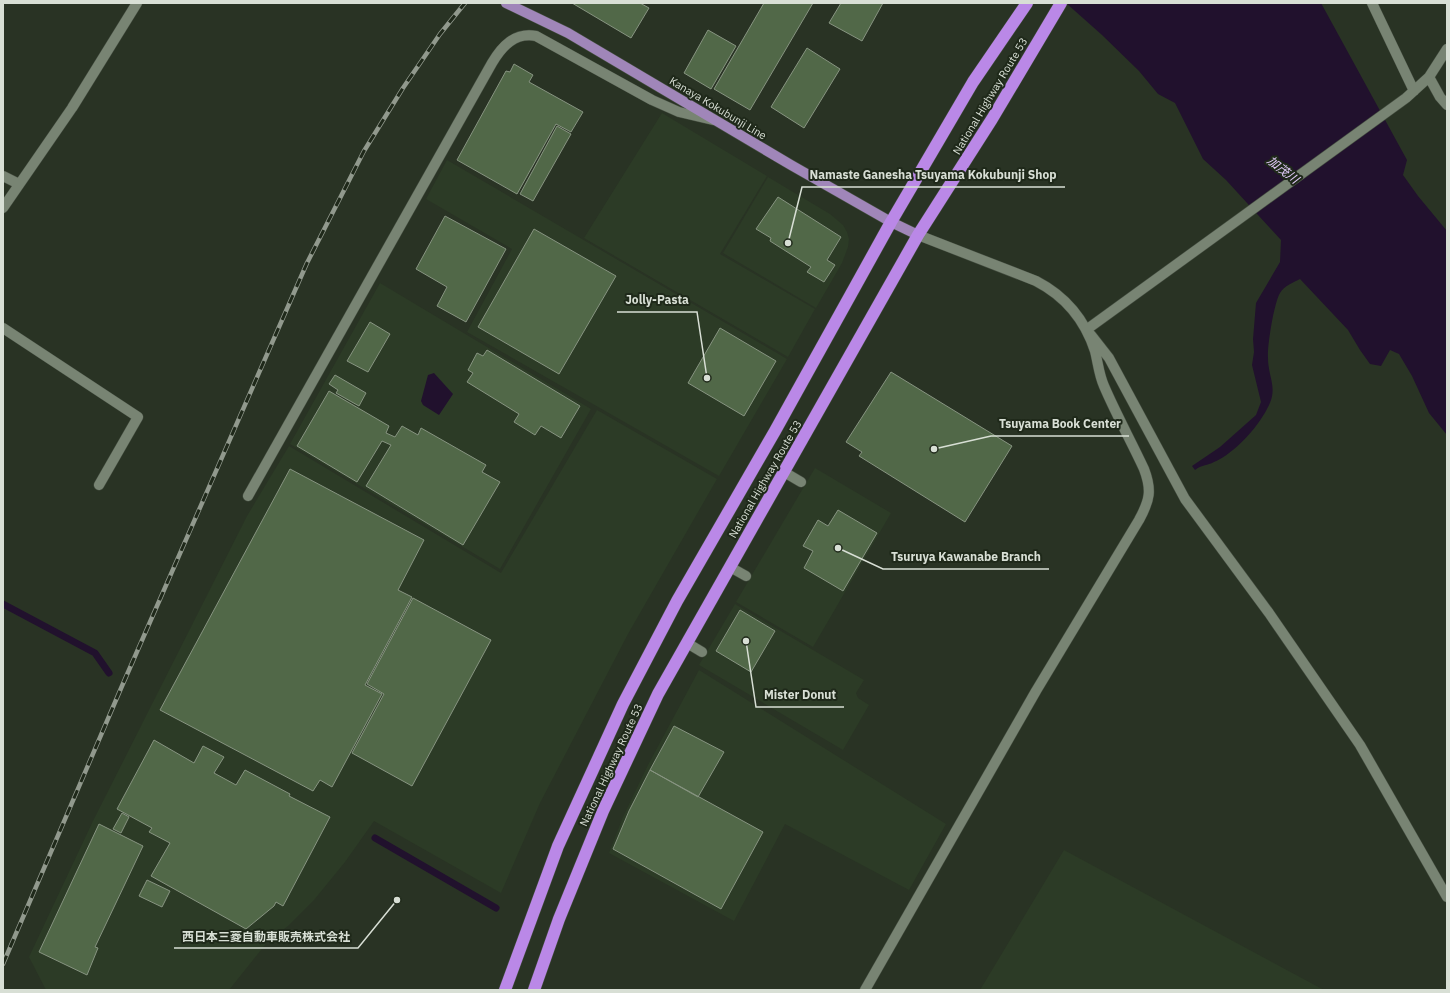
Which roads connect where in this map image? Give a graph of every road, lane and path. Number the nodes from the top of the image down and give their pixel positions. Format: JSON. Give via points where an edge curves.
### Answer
{"nodes":[{"id":1,"x":137,"y":3,"type":"edge"},
{"id":2,"x":506,"y":3,"type":"edge"},
{"id":3,"x":1027,"y":3,"type":"edge"},
{"id":4,"x":1061,"y":3,"type":"edge"},
{"id":5,"x":1372,"y":3,"type":"edge"},
{"id":6,"x":1447,"y":48,"type":"edge"},
{"id":7,"x":1430,"y":77,"type":"junction"},
{"id":8,"x":1414,"y":91,"type":"junction"},
{"id":9,"x":1447,"y":105,"type":"edge"},
{"id":10,"x":715,"y":120,"type":"junction"},
{"id":11,"x":3,"y":176,"type":"edge"},
{"id":12,"x":19,"y":184,"type":"junction"},
{"id":13,"x":3,"y":208,"type":"edge"},
{"id":14,"x":891,"y":222,"type":"junction"},
{"id":15,"x":918,"y":235,"type":"junction"},
{"id":16,"x":3,"y":328,"type":"edge"},
{"id":17,"x":1086,"y":330,"type":"junction"},
{"id":18,"x":784,"y":472,"type":"junction"},
{"id":19,"x":801,"y":482,"type":"dead end"},
{"id":20,"x":99,"y":485,"type":"dead end"},
{"id":21,"x":248,"y":496,"type":"dead end"},
{"id":22,"x":730,"y":567,"type":"junction"},
{"id":23,"x":746,"y":576,"type":"dead end"},
{"id":24,"x":687,"y":643,"type":"junction"},
{"id":25,"x":702,"y":652,"type":"dead end"},
{"id":26,"x":1447,"y":896,"type":"edge"},
{"id":27,"x":505,"y":990,"type":"edge"},
{"id":28,"x":534,"y":990,"type":"edge"},
{"id":29,"x":865,"y":990,"type":"edge"}],
"edges":[{"from":1,"to":12,"type":"street","via":[[72,108]]},
{"from":2,"to":10,"type":"main road","name":"Kanaya Kokubunji Line","via":[[568,33]]},
{"from":3,"to":14,"type":"highway","name":"National Highway Route 53","via":[[973,82]]},
{"from":4,"to":15,"type":"highway","name":"National Highway Route 53","via":[[992,119]]},
{"from":5,"to":8,"type":"street"},
{"from":6,"to":7,"type":"street"},
{"from":7,"to":8,"type":"street"},
{"from":7,"to":9,"type":"street"},
{"from":8,"to":17,"type":"street"},
{"from":10,"to":14,"type":"main road","name":"Kanaya Kokubunji Line"},
{"from":10,"to":21,"type":"street","via":[[679,112],[652,100],[536,36],[522,35],[514,38],[501,49],[492,63]]},
{"from":11,"to":12,"type":"street"},
{"from":12,"to":13,"type":"street"},
{"from":14,"to":15,"type":"main road","name":"Kanaya Kokubunji Line"},
{"from":14,"to":27,"type":"highway","name":"National Highway Route 53","via":[[677,601],[623,704],[558,846]]},
{"from":15,"to":17,"type":"street","via":[[1047,287],[1065,300]]},
{"from":15,"to":18,"type":"highway","name":"National Highway Route 53"},
{"from":16,"to":20,"type":"street","via":[[138,417]]},
{"from":17,"to":26,"type":"street","via":[[1108,358],[1185,499],[1269,613],[1360,745]]},
{"from":17,"to":29,"type":"street","via":[[1104,387],[1147,476],[1150,489],[1147,505],[1036,691]]},
{"from":18,"to":19,"type":"street"},
{"from":18,"to":22,"type":"highway","name":"National Highway Route 53"},
{"from":22,"to":23,"type":"street"},
{"from":22,"to":24,"type":"highway","name":"National Highway Route 53"},
{"from":24,"to":25,"type":"street"},
{"from":24,"to":28,"type":"highway","name":"National Highway Route 53","via":[[658,694],[603,811],[559,919]]}]}
